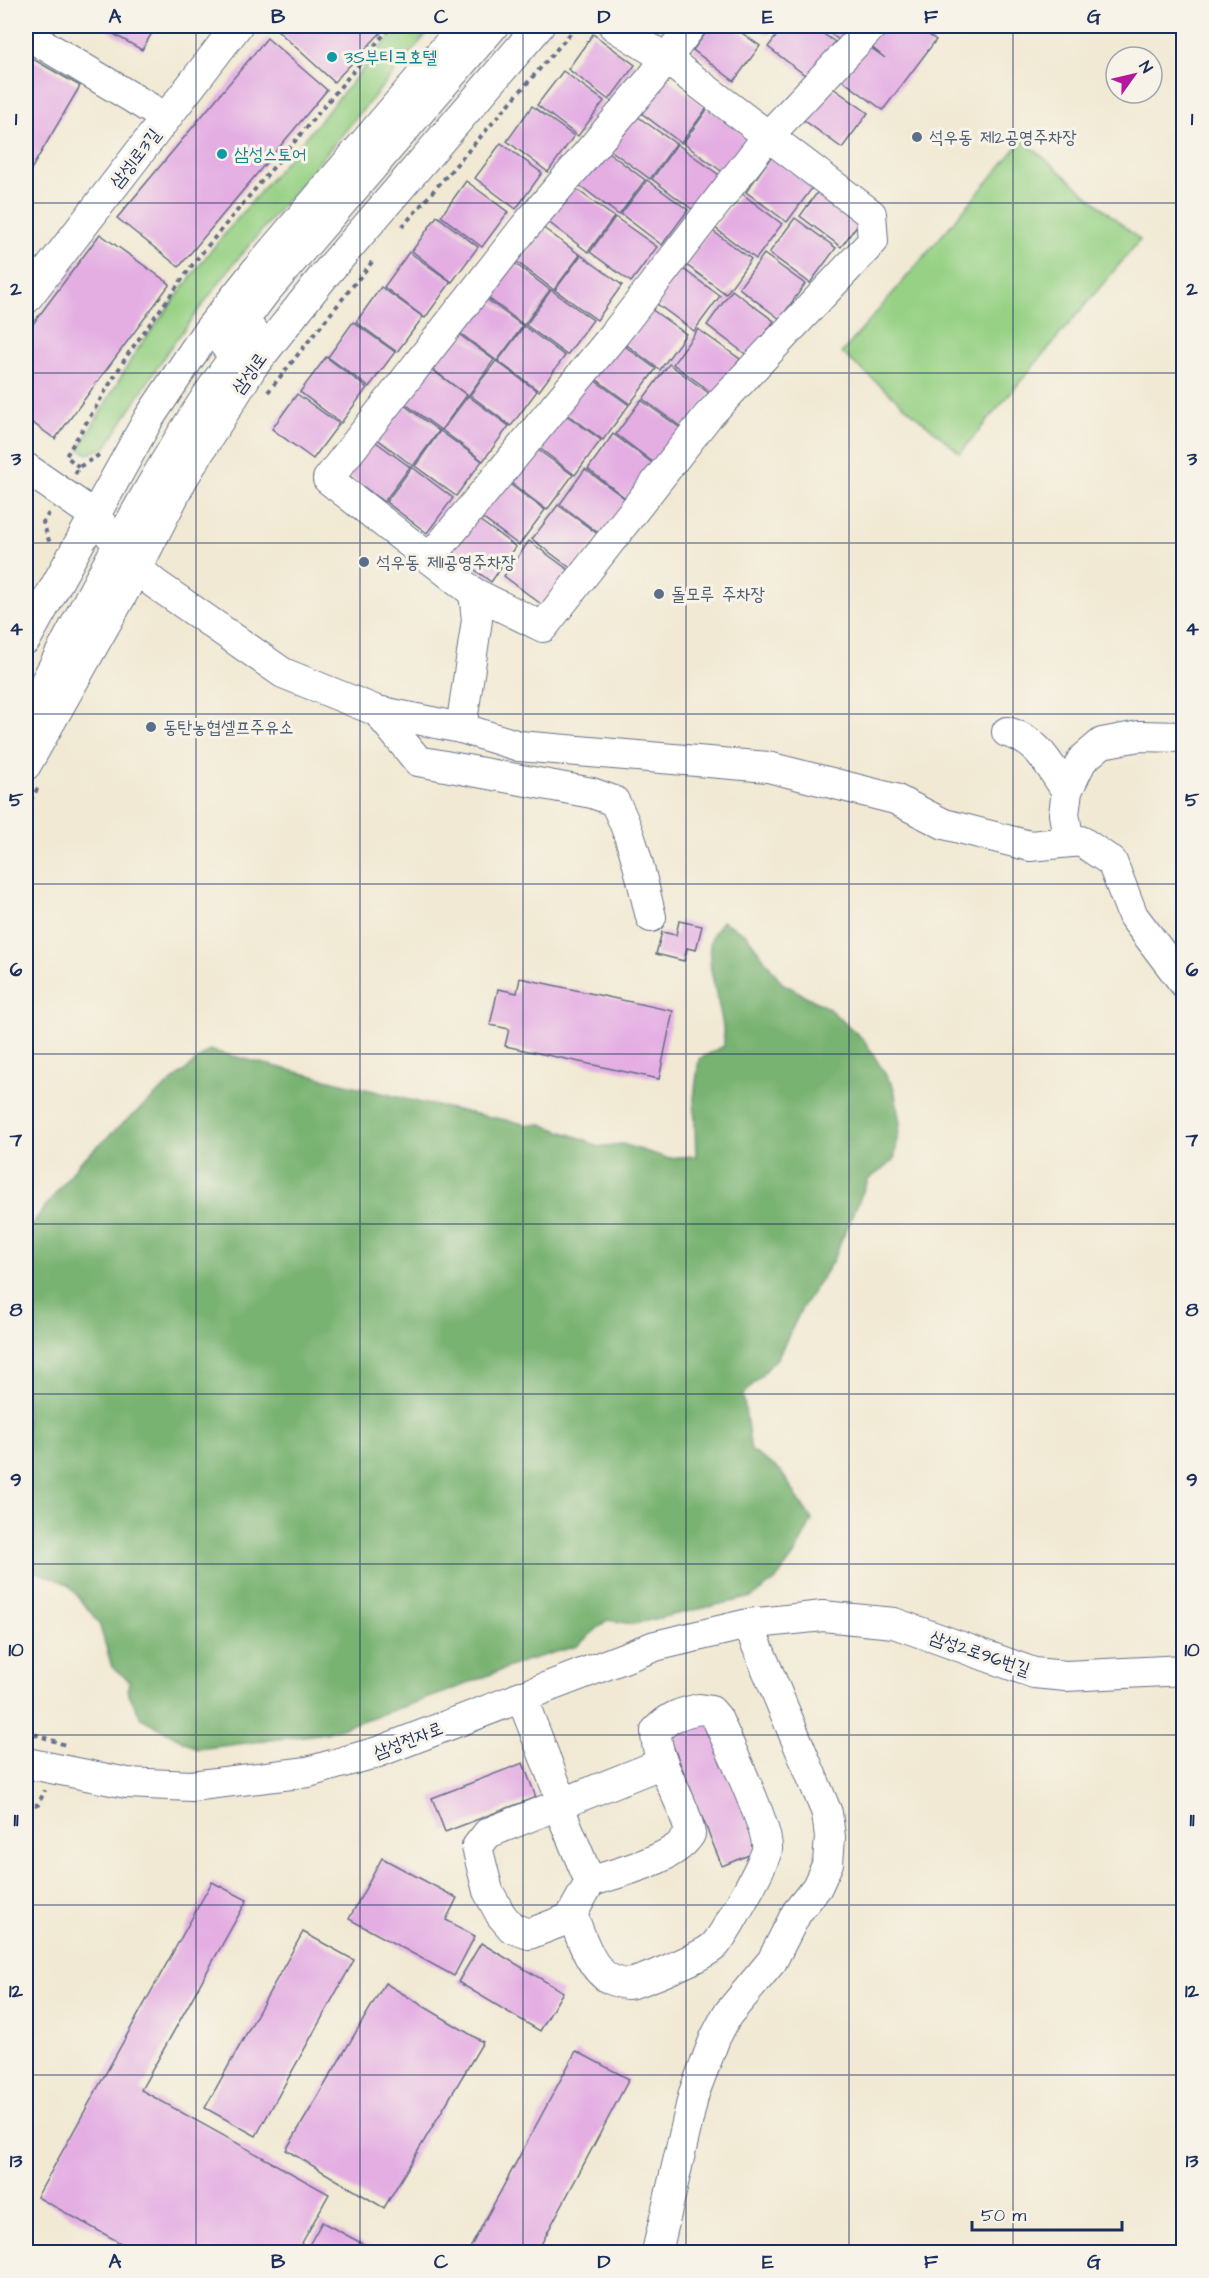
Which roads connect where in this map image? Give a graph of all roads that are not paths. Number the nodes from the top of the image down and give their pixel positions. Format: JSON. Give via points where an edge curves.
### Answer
{"nodes":[{"id":1,"x":237,"y":26,"type":"edge"},
{"id":2,"x":465,"y":26,"type":"edge"},
{"id":3,"x":493,"y":26,"type":"edge"},
{"id":4,"x":511,"y":26,"type":"edge"},
{"id":5,"x":538,"y":26,"type":"edge"},
{"id":6,"x":614,"y":26,"type":"edge"},
{"id":7,"x":691,"y":26,"type":"edge"},
{"id":8,"x":872,"y":26,"type":"edge"},
{"id":9,"x":26,"y":34,"type":"edge"},
{"id":10,"x":665,"y":58,"type":"junction"},
{"id":11,"x":166,"y":118,"type":"junction"},
{"id":12,"x":768,"y":136,"type":"junction"},
{"id":13,"x":26,"y":299,"type":"edge"},
{"id":14,"x":26,"y":468,"type":"edge"},
{"id":15,"x":115,"y":540,"type":"junction"},
{"id":16,"x":429,"y":559,"type":"junction"},
{"id":17,"x":474,"y":594,"type":"junction"},
{"id":18,"x":26,"y":639,"type":"edge"},
{"id":19,"x":26,"y":688,"type":"edge"},
{"id":20,"x":377,"y":711,"type":"junction"},
{"id":21,"x":26,"y":719,"type":"edge"},
{"id":22,"x":461,"y":728,"type":"junction"},
{"id":23,"x":1007,"y":732,"type":"dead end"},
{"id":24,"x":1184,"y":737,"type":"edge"},
{"id":25,"x":26,"y":765,"type":"edge"},
{"id":26,"x":1067,"y":791,"type":"junction"},
{"id":27,"x":1069,"y":842,"type":"junction"},
{"id":28,"x":651,"y":917,"type":"dead end"},
{"id":29,"x":1184,"y":983,"type":"edge"},
{"id":30,"x":779,"y":1622,"type":"joint"},
{"id":31,"x":748,"y":1624,"type":"junction"},
{"id":32,"x":1184,"y":1670,"type":"edge"},
{"id":33,"x":520,"y":1696,"type":"junction"},
{"id":34,"x":26,"y":1763,"type":"edge"},
{"id":35,"x":663,"y":1763,"type":"junction"},
{"id":36,"x":562,"y":1804,"type":"junction"},
{"id":37,"x":590,"y":1882,"type":"junction"},
{"id":38,"x":573,"y":1917,"type":"junction"},
{"id":39,"x":657,"y":2253,"type":"edge"}],
"edges":[{"from":1,"to":11,"type":"street"},
{"from":2,"to":15,"type":"street","name":"삼성1로","via":[[258,268],[171,383]]},
{"from":3,"to":15,"type":"street","via":[[265,292],[216,357],[162,440]]},
{"from":4,"to":15,"type":"street","via":[[221,373]]},
{"from":5,"to":15,"type":"street","name":"삼성1로","via":[[322,278],[252,367],[183,478]]},
{"from":6,"to":10,"type":"street"},
{"from":7,"to":10,"type":"street"},
{"from":8,"to":12,"type":"street"},
{"from":9,"to":11,"type":"street","name":"삼성1로3길"},
{"from":10,"to":12,"type":"street"},
{"from":10,"to":16,"type":"street","via":[[524,228],[328,479]]},
{"from":11,"to":13,"type":"street","name":"삼성1로3길"},
{"from":12,"to":16,"type":"street","via":[[614,335]]},
{"from":12,"to":17,"type":"street","via":[[872,214],[873,241],[707,417],[543,627]]},
{"from":14,"to":15,"type":"street"},
{"from":15,"to":18,"type":"street","name":"삼성1로"},
{"from":15,"to":19,"type":"street"},
{"from":15,"to":20,"type":"street","via":[[154,583],[283,674]]},
{"from":15,"to":21,"type":"street"},
{"from":15,"to":25,"type":"street","name":"삼성1로"},
{"from":16,"to":17,"type":"street"},
{"from":17,"to":22,"type":"street","via":[[477,620]]},
{"from":20,"to":22,"type":"street"},
{"from":20,"to":28,"type":"street","via":[[418,761],[592,793],[614,801],[633,842]]},
{"from":22,"to":27,"type":"street","via":[[519,746],[768,767],[895,799],[944,824],[1030,846]]},
{"from":23,"to":26,"type":"street","via":[[1040,749]]},
{"from":24,"to":26,"type":"street","via":[[1139,736],[1102,743],[1082,760]]},
{"from":26,"to":27,"type":"street","via":[[1064,814]]},
{"from":27,"to":29,"type":"street","via":[[1081,841],[1112,862],[1133,916]]},
{"from":30,"to":31,"type":"street","name":"삼성전자로"},
{"from":30,"to":32,"type":"street","name":"삼성2로96번길","via":[[824,1616],[894,1623],[1034,1673],[1066,1676]]},
{"from":31,"to":33,"type":"street","name":"삼성전자로","via":[[655,1646]]},
{"from":31,"to":39,"type":"street","via":[[827,1813],[828,1863],[772,1961],[727,2015],[715,2038],[694,2094]]},
{"from":33,"to":34,"type":"street","name":"삼성전자로","via":[[378,1752],[308,1772],[256,1780],[191,1786],[128,1783]]},
{"from":33,"to":36,"type":"street"},
{"from":35,"to":36,"type":"street"},
{"from":35,"to":37,"type":"street","via":[[688,1820],[690,1834],[684,1845]]},
{"from":35,"to":38,"type":"street","via":[[656,1746],[656,1731],[664,1721],[680,1713],[711,1711],[763,1829],[767,1850],[761,1867],[716,1945],[701,1956],[628,1984],[601,1974]]},
{"from":36,"to":37,"type":"street","via":[[563,1817]]},
{"from":36,"to":38,"type":"street","via":[[488,1833],[477,1847],[488,1891],[512,1928],[529,1934]]},
{"from":37,"to":38,"type":"street"}]}
